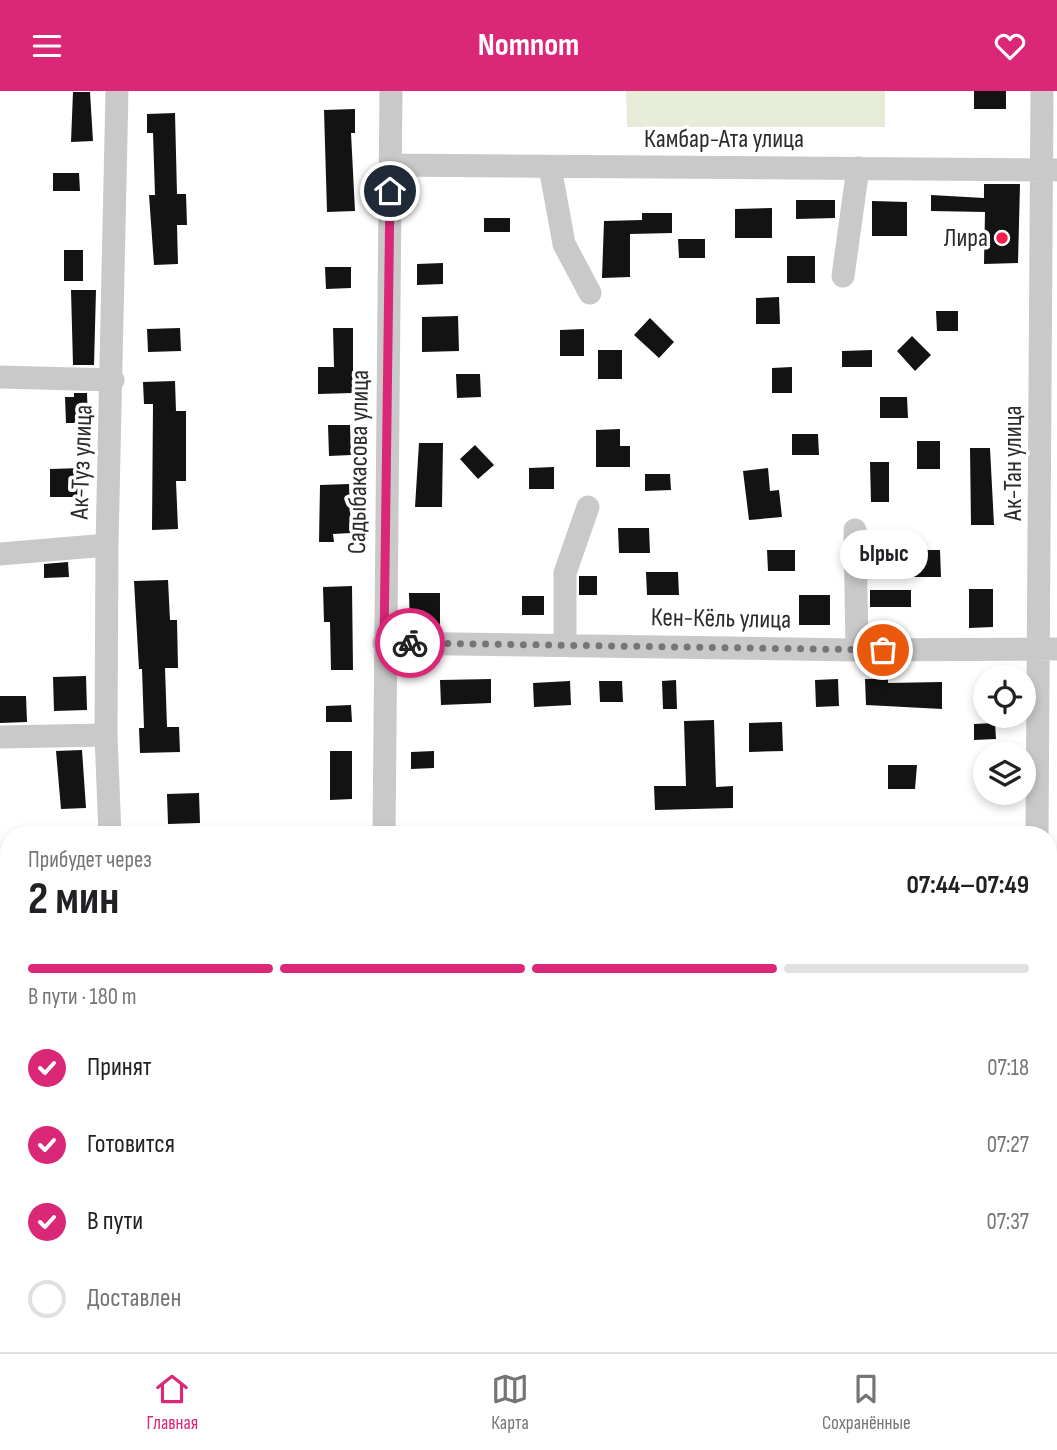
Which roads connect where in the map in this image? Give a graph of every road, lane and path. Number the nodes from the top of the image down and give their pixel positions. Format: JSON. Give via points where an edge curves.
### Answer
{"nodes":[{"id":1,"x":117,"y":91,"type":"edge"},
{"id":2,"x":391,"y":91,"type":"edge"},
{"id":3,"x":1042,"y":91,"type":"edge"},
{"id":4,"x":391,"y":165,"type":"junction"},
{"id":5,"x":550,"y":167,"type":"junction"},
{"id":6,"x":858,"y":168,"type":"junction"},
{"id":7,"x":1050,"y":170,"type":"edge"},
{"id":8,"x":844,"y":276,"type":"dead end"},
{"id":9,"x":590,"y":293,"type":"dead end"},
{"id":10,"x":0,"y":377,"type":"edge"},
{"id":11,"x":113,"y":380,"type":"junction"},
{"id":12,"x":588,"y":507,"type":"dead end"},
{"id":13,"x":855,"y":530,"type":"dead end"},
{"id":14,"x":107,"y":545,"type":"junction"},
{"id":15,"x":0,"y":554,"type":"edge"},
{"id":16,"x":384,"y":643,"type":"junction"},
{"id":17,"x":565,"y":644,"type":"junction"},
{"id":18,"x":1049,"y":649,"type":"edge"},
{"id":19,"x":857,"y":650,"type":"junction"},
{"id":20,"x":106,"y":735,"type":"junction"},
{"id":21,"x":0,"y":737,"type":"edge"},
{"id":22,"x":110,"y":826,"type":"edge"},
{"id":23,"x":383,"y":826,"type":"edge"},
{"id":24,"x":1038,"y":826,"type":"edge"}],
"edges":[{"from":1,"to":11,"type":"street","name":"Ак-Туз улица"},
{"from":2,"to":4,"type":"street","name":"Садыбакасова улица"},
{"from":3,"to":7,"type":"street","name":"Ак-Тан улица"},
{"from":4,"to":5,"type":"street","name":"Камбар-Ата улица"},
{"from":4,"to":16,"type":"street","name":"Садыбакасова улица"},
{"from":5,"to":6,"type":"street","name":"Камбар-Ата улица"},
{"from":5,"to":9,"type":"street","via":[[564,244]]},
{"from":6,"to":7,"type":"street","name":"Камбар-Ата улица"},
{"from":6,"to":8,"type":"street"},
{"from":7,"to":18,"type":"street","name":"Ак-Тан улица"},
{"from":10,"to":11,"type":"street"},
{"from":11,"to":14,"type":"street","name":"Ак-Туз улица"},
{"from":12,"to":17,"type":"street","via":[[565,573]]},
{"from":13,"to":19,"type":"street"},
{"from":14,"to":15,"type":"street"},
{"from":14,"to":20,"type":"street","name":"Ак-Туз улица"},
{"from":16,"to":17,"type":"street","name":"Кен-Кёль улица"},
{"from":16,"to":23,"type":"street","name":"Садыбакасова улица"},
{"from":17,"to":19,"type":"street","name":"Кен-Кёль улица"},
{"from":18,"to":19,"type":"street","name":"Кен-Кёль улица"},
{"from":18,"to":24,"type":"street","name":"Ак-Тан улица"},
{"from":20,"to":21,"type":"street"},
{"from":20,"to":22,"type":"street","name":"Ак-Туз улица"}]}
